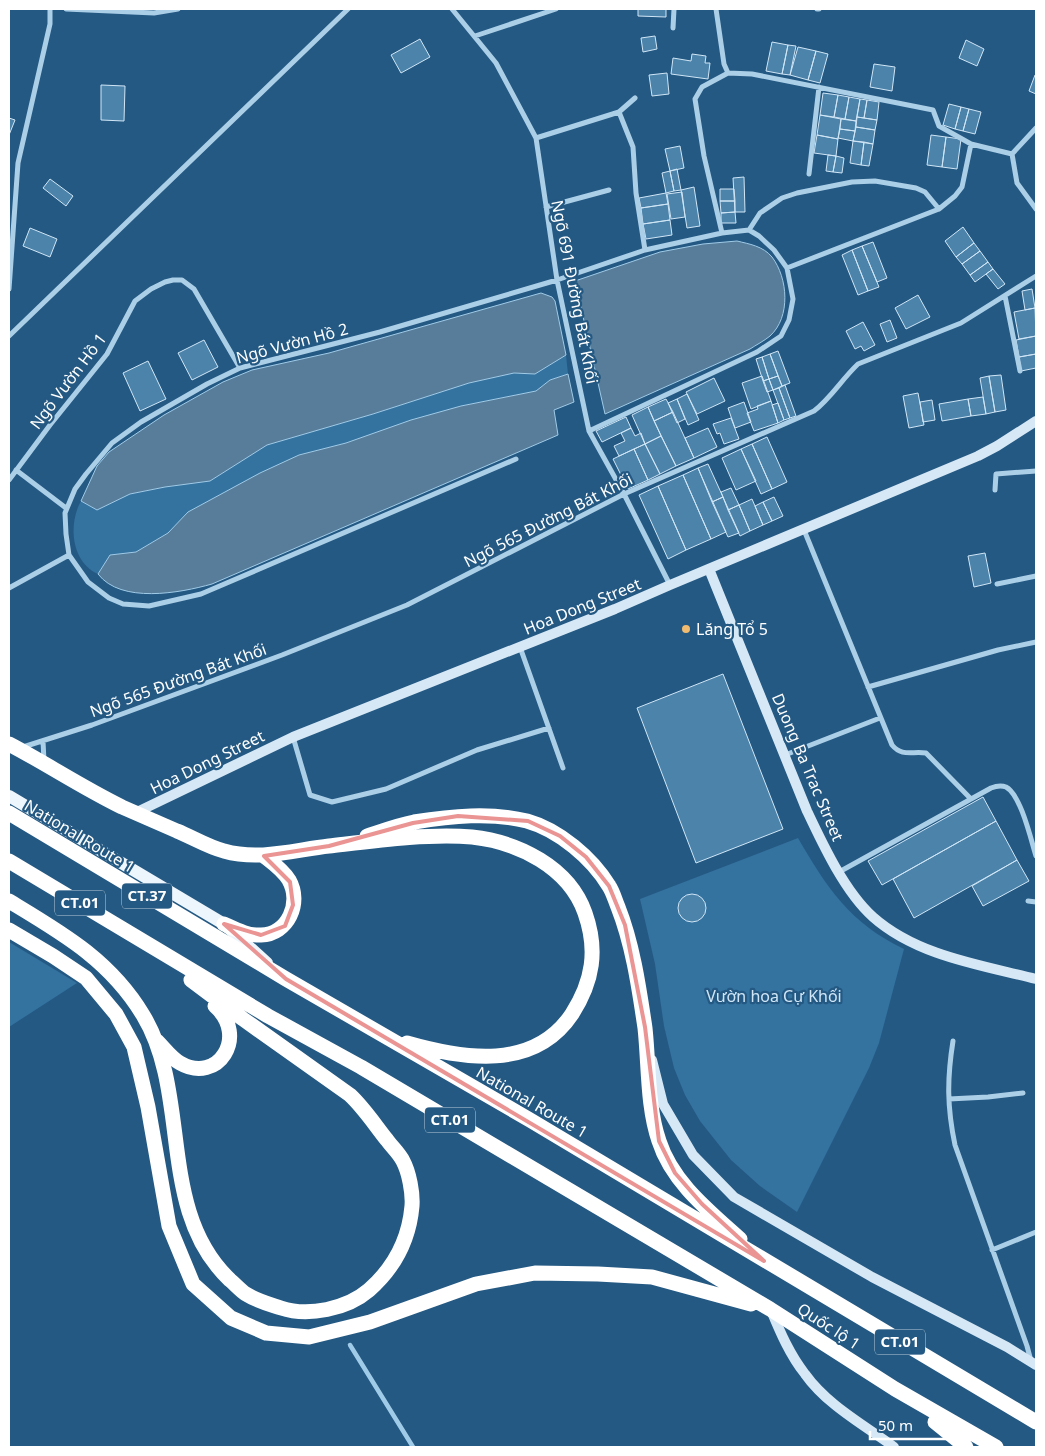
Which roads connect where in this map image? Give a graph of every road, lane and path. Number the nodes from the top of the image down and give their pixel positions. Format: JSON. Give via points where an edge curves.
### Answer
{"nodes":[{"id":1,"x":50,"y":9,"type":"edge"},
{"id":2,"x":66,"y":9,"type":"edge"},
{"id":3,"x":178,"y":9,"type":"edge"},
{"id":4,"x":348,"y":9,"type":"edge"},
{"id":5,"x":452,"y":9,"type":"edge"},
{"id":6,"x":556,"y":9,"type":"edge"},
{"id":7,"x":674,"y":9,"type":"edge"},
{"id":8,"x":716,"y":9,"type":"edge"},
{"id":9,"x":673,"y":28,"type":"dead end"},
{"id":10,"x":474,"y":36,"type":"junction"},
{"id":11,"x":728,"y":73,"type":"junction"},
{"id":12,"x":820,"y":87,"type":"junction"},
{"id":13,"x":636,"y":98,"type":"dead end"},
{"id":14,"x":619,"y":112,"type":"junction"},
{"id":15,"x":1036,"y":128,"type":"edge"},
{"id":16,"x":536,"y":138,"type":"junction"},
{"id":17,"x":971,"y":144,"type":"junction"},
{"id":18,"x":1012,"y":154,"type":"junction"},
{"id":19,"x":809,"y":174,"type":"dead end"},
{"id":20,"x":609,"y":190,"type":"dead end"},
{"id":21,"x":546,"y":207,"type":"junction"},
{"id":22,"x":939,"y":209,"type":"junction"},
{"id":23,"x":1036,"y":209,"type":"edge"},
{"id":24,"x":749,"y":230,"type":"junction"},
{"id":25,"x":722,"y":233,"type":"junction"},
{"id":26,"x":645,"y":250,"type":"junction"},
{"id":27,"x":787,"y":268,"type":"junction"},
{"id":28,"x":1036,"y":276,"type":"edge"},
{"id":29,"x":556,"y":280,"type":"junction"},
{"id":30,"x":9,"y":289,"type":"edge"},
{"id":31,"x":1005,"y":296,"type":"junction"},
{"id":32,"x":9,"y":336,"type":"edge"},
{"id":33,"x":240,"y":368,"type":"junction"},
{"id":34,"x":1020,"y":371,"type":"dead end"},
{"id":35,"x":1036,"y":420,"type":"edge"},
{"id":36,"x":589,"y":432,"type":"junction"},
{"id":37,"x":516,"y":460,"type":"dead end"},
{"id":38,"x":16,"y":470,"type":"junction"},
{"id":39,"x":1036,"y":471,"type":"edge"},
{"id":40,"x":9,"y":480,"type":"edge"},
{"id":41,"x":994,"y":490,"type":"dead end"},
{"id":42,"x":624,"y":494,"type":"junction"},
{"id":43,"x":66,"y":508,"type":"junction"},
{"id":44,"x":804,"y":530,"type":"junction"},
{"id":45,"x":69,"y":555,"type":"junction"},
{"id":46,"x":709,"y":569,"type":"junction"},
{"id":47,"x":1036,"y":576,"type":"edge"},
{"id":48,"x":997,"y":584,"type":"dead end"},
{"id":49,"x":670,"y":585,"type":"junction"},
{"id":50,"x":9,"y":588,"type":"edge"},
{"id":51,"x":1036,"y":642,"type":"edge"},
{"id":52,"x":520,"y":647,"type":"junction"},
{"id":53,"x":868,"y":687,"type":"junction"},
{"id":54,"x":880,"y":718,"type":"junction"},
{"id":55,"x":549,"y":728,"type":"junction"},
{"id":56,"x":292,"y":738,"type":"junction"},
{"id":57,"x":43,"y":741,"type":"junction"},
{"id":58,"x":13,"y":746,"type":"edge"},
{"id":59,"x":784,"y":755,"type":"junction"},
{"id":60,"x":46,"y":766,"type":"junction"},
{"id":61,"x":563,"y":768,"type":"dead end"},
{"id":62,"x":9,"y":796,"type":"edge"},
{"id":63,"x":971,"y":799,"type":"junction"},
{"id":64,"x":135,"y":812,"type":"junction"},
{"id":65,"x":9,"y":814,"type":"edge"},
{"id":66,"x":329,"y":846,"type":"junction"},
{"id":67,"x":264,"y":856,"type":"junction"},
{"id":68,"x":1036,"y":856,"type":"edge"},
{"id":69,"x":9,"y":861,"type":"edge"},
{"id":70,"x":9,"y":866,"type":"edge"},
{"id":71,"x":839,"y":872,"type":"junction"},
{"id":72,"x":30,"y":873,"type":"junction"},
{"id":73,"x":9,"y":901,"type":"edge"},
{"id":74,"x":1028,"y":901,"type":"dead end"},
{"id":75,"x":1036,"y":902,"type":"edge"},
{"id":76,"x":224,"y":924,"type":"junction"},
{"id":77,"x":9,"y":930,"type":"edge"},
{"id":78,"x":130,"y":933,"type":"junction"},
{"id":79,"x":286,"y":979,"type":"junction"},
{"id":80,"x":1036,"y":979,"type":"edge"},
{"id":81,"x":645,"y":1027,"type":"junction"},
{"id":82,"x":384,"y":1036,"type":"junction"},
{"id":83,"x":154,"y":1038,"type":"junction"},
{"id":84,"x":953,"y":1041,"type":"dead end"},
{"id":85,"x":1023,"y":1093,"type":"dead end"},
{"id":86,"x":949,"y":1099,"type":"junction"},
{"id":87,"x":1036,"y":1232,"type":"edge"},
{"id":88,"x":992,"y":1250,"type":"junction"},
{"id":89,"x":764,"y":1262,"type":"junction"},
{"id":90,"x":770,"y":1309,"type":"junction"},
{"id":91,"x":1034,"y":1363,"type":"edge"},
{"id":92,"x":895,"y":1389,"type":"junction"},
{"id":93,"x":1036,"y":1421,"type":"edge"},
{"id":94,"x":894,"y":1447,"type":"edge"},
{"id":95,"x":966,"y":1447,"type":"edge"},
{"id":96,"x":996,"y":1447,"type":"edge"}],
"edges":[{"from":1,"to":30,"type":"street","via":[[50,24],[18,163]]},
{"from":2,"to":3,"type":"street","via":[[154,13]]},
{"from":4,"to":32,"type":"street"},
{"from":5,"to":10,"type":"street","name":"Ngõ 691 Đường Bát Khối"},
{"from":6,"to":10,"type":"street"},
{"from":7,"to":9,"type":"street"},
{"from":8,"to":11,"type":"street"},
{"from":10,"to":16,"type":"street","name":"Ngõ 691 Đường Bát Khối","via":[[496,63]]},
{"from":11,"to":12,"type":"street","via":[[752,74]]},
{"from":11,"to":25,"type":"street","via":[[702,87],[695,99]]},
{"from":12,"to":17,"type":"street","via":[[933,110],[939,126]]},
{"from":12,"to":19,"type":"street"},
{"from":13,"to":14,"type":"street"},
{"from":14,"to":16,"type":"street"},
{"from":14,"to":26,"type":"street","via":[[632,147]]},
{"from":15,"to":18,"type":"street"},
{"from":16,"to":21,"type":"street","name":"Ngõ 691 Đường Bát Khối"},
{"from":17,"to":18,"type":"street"},
{"from":17,"to":22,"type":"street","via":[[962,187]]},
{"from":18,"to":23,"type":"street","via":[[1017,182]]},
{"from":20,"to":21,"type":"street"},
{"from":21,"to":29,"type":"street","name":"Ngõ 691 Đường Bát Khối"},
{"from":22,"to":24,"type":"street","via":[[925,192],[916,188],[875,181],[852,182],[782,198],[760,213]]},
{"from":22,"to":27,"type":"street"},
{"from":24,"to":25,"type":"street","name":"Ngõ Vườn Hồ 2"},
{"from":24,"to":27,"type":"street","via":[[774,250]]},
{"from":25,"to":26,"type":"street","name":"Ngõ Vườn Hồ 2"},
{"from":26,"to":29,"type":"street","name":"Ngõ Vườn Hồ 2"},
{"from":27,"to":36,"type":"street","via":[[793,299],[790,320],[781,336],[757,352]]},
{"from":28,"to":31,"type":"street","name":"Ngõ 565 Đường Bát Khối"},
{"from":29,"to":33,"type":"street","name":"Ngõ Vườn Hồ 2","via":[[355,339]]},
{"from":29,"to":36,"type":"street","name":"Ngõ 691 Đường Bát Khối"},
{"from":31,"to":34,"type":"street"},
{"from":31,"to":42,"type":"street","name":"Ngõ 565 Đường Bát Khối","via":[[962,323],[858,364],[825,403],[814,411]]},
{"from":33,"to":38,"type":"street","name":"Ngõ Vườn Hồ 1","via":[[194,289],[182,280],[165,282],[135,301],[107,354]]},
{"from":33,"to":43,"type":"street","name":"Ngõ Vườn Hồ 2","via":[[141,422],[112,443],[86,474]]},
{"from":35,"to":44,"type":"street","name":"Hoa Dong Street","via":[[978,456]]},
{"from":36,"to":42,"type":"street","name":"Ngõ 691 Đường Bát Khối"},
{"from":37,"to":45,"type":"street","via":[[208,591],[167,603],[136,606],[108,598],[88,582]]},
{"from":38,"to":40,"type":"street","name":"Ngõ Vườn Hồ 1"},
{"from":38,"to":43,"type":"street"},
{"from":39,"to":41,"type":"street","via":[[996,474]]},
{"from":42,"to":49,"type":"street","name":"Ngõ 691 Đường Bát Khối"},
{"from":42,"to":57,"type":"street","name":"Ngõ 565 Đường Bát Khối","via":[[407,606]]},
{"from":43,"to":45,"type":"street"},
{"from":44,"to":46,"type":"street","name":"Hoa Dong Street"},
{"from":44,"to":53,"type":"street"},
{"from":45,"to":50,"type":"street"},
{"from":46,"to":49,"type":"street","name":"Hoa Dong Street"},
{"from":46,"to":59,"type":"street","name":"Duong Ba Trac Street"},
{"from":47,"to":48,"type":"street"},
{"from":49,"to":52,"type":"street","name":"Hoa Dong Street"},
{"from":51,"to":53,"type":"street"},
{"from":52,"to":55,"type":"street"},
{"from":52,"to":56,"type":"street","name":"Hoa Dong Street"},
{"from":53,"to":54,"type":"street"},
{"from":54,"to":59,"type":"street"},
{"from":54,"to":63,"type":"street","via":[[896,750],[926,753]]},
{"from":55,"to":56,"type":"street","via":[[477,750],[386,789],[332,802],[310,795]]},
{"from":55,"to":61,"type":"street"},
{"from":56,"to":64,"type":"street","name":"Hoa Dong Street"},
{"from":57,"to":58,"type":"street","name":"Ngõ 565 Đường Bát Khối"},
{"from":57,"to":60,"type":"street"},
{"from":58,"to":60,"type":"highway"},
{"from":59,"to":71,"type":"street","name":"Duong Ba Trac Street","via":[[822,843]]},
{"from":60,"to":64,"type":"highway"},
{"from":62,"to":76,"type":"main road"},
{"from":63,"to":68,"type":"street","via":[[998,786],[1012,791]]},
{"from":63,"to":71,"type":"street"},
{"from":64,"to":67,"type":"highway","via":[[224,851]]},
{"from":65,"to":79,"type":"highway","name":"National Route 1","number":"CT.37"},
{"from":66,"to":67,"type":"highway"},
{"from":66,"to":81,"type":"highway","via":[[413,823],[458,816],[493,816],[528,822],[560,836],[586,857],[609,886],[625,925]]},
{"from":66,"to":82,"type":"highway","via":[[424,837],[472,837],[504,844],[534,856],[561,874],[580,901],[591,932],[592,964],[583,996],[565,1023],[540,1043],[510,1055],[476,1057],[438,1052]]},
{"from":67,"to":76,"type":"highway","via":[[282,870],[290,882],[293,905],[285,926],[261,935],[244,933]]},
{"from":69,"to":72,"type":"highway"},
{"from":70,"to":72,"type":"main road"},
{"from":71,"to":80,"type":"street","name":"Duong Ba Trac Street","via":[[862,906],[894,932],[924,948]]},
{"from":72,"to":78,"type":"highway","number":"CT.01"},
{"from":73,"to":83,"type":"highway","via":[[102,963],[128,994]]},
{"from":74,"to":75,"type":"street"},
{"from":76,"to":79,"type":"main road"},
{"from":77,"to":90,"type":"highway","via":[[86,978],[116,1014],[134,1047],[169,1226],[193,1284],[231,1318],[266,1333],[309,1337],[370,1322],[476,1284],[535,1273],[652,1277]]},
{"from":78,"to":83,"type":"highway","via":[[223,1013],[230,1033],[227,1052],[222,1059],[198,1068],[179,1063]]},
{"from":78,"to":83,"type":"highway","via":[[350,1095],[404,1161],[413,1203],[405,1241],[385,1274],[364,1294],[326,1309],[290,1312],[245,1293],[221,1272],[203,1245],[187,1204],[166,1077]]},
{"from":78,"to":90,"type":"highway","number":"CT.01"},
{"from":79,"to":82,"type":"highway","name":"National Route 1","number":"CT.01"},
{"from":81,"to":89,"type":"highway","via":[[657,1133],[675,1173],[702,1204]]},
{"from":81,"to":91,"type":"street","via":[[663,1104],[693,1155],[734,1197],[872,1277]]},
{"from":82,"to":89,"type":"highway","name":"National Route 1","number":"CT.01"},
{"from":84,"to":86,"type":"street","via":[[948,1072]]},
{"from":85,"to":86,"type":"street"},
{"from":86,"to":88,"type":"street","via":[[955,1145]]},
{"from":87,"to":88,"type":"street"},
{"from":88,"to":91,"type":"street"},
{"from":89,"to":93,"type":"highway","name":"National Route 1","number":"CT.01"},
{"from":90,"to":92,"type":"highway","name":"Quốc lộ 1","number":"CT.01"},
{"from":90,"to":94,"type":"street","via":[[805,1375],[830,1401]]},
{"from":92,"to":95,"type":"highway"},
{"from":92,"to":96,"type":"highway","number":"CT.01"}]}
